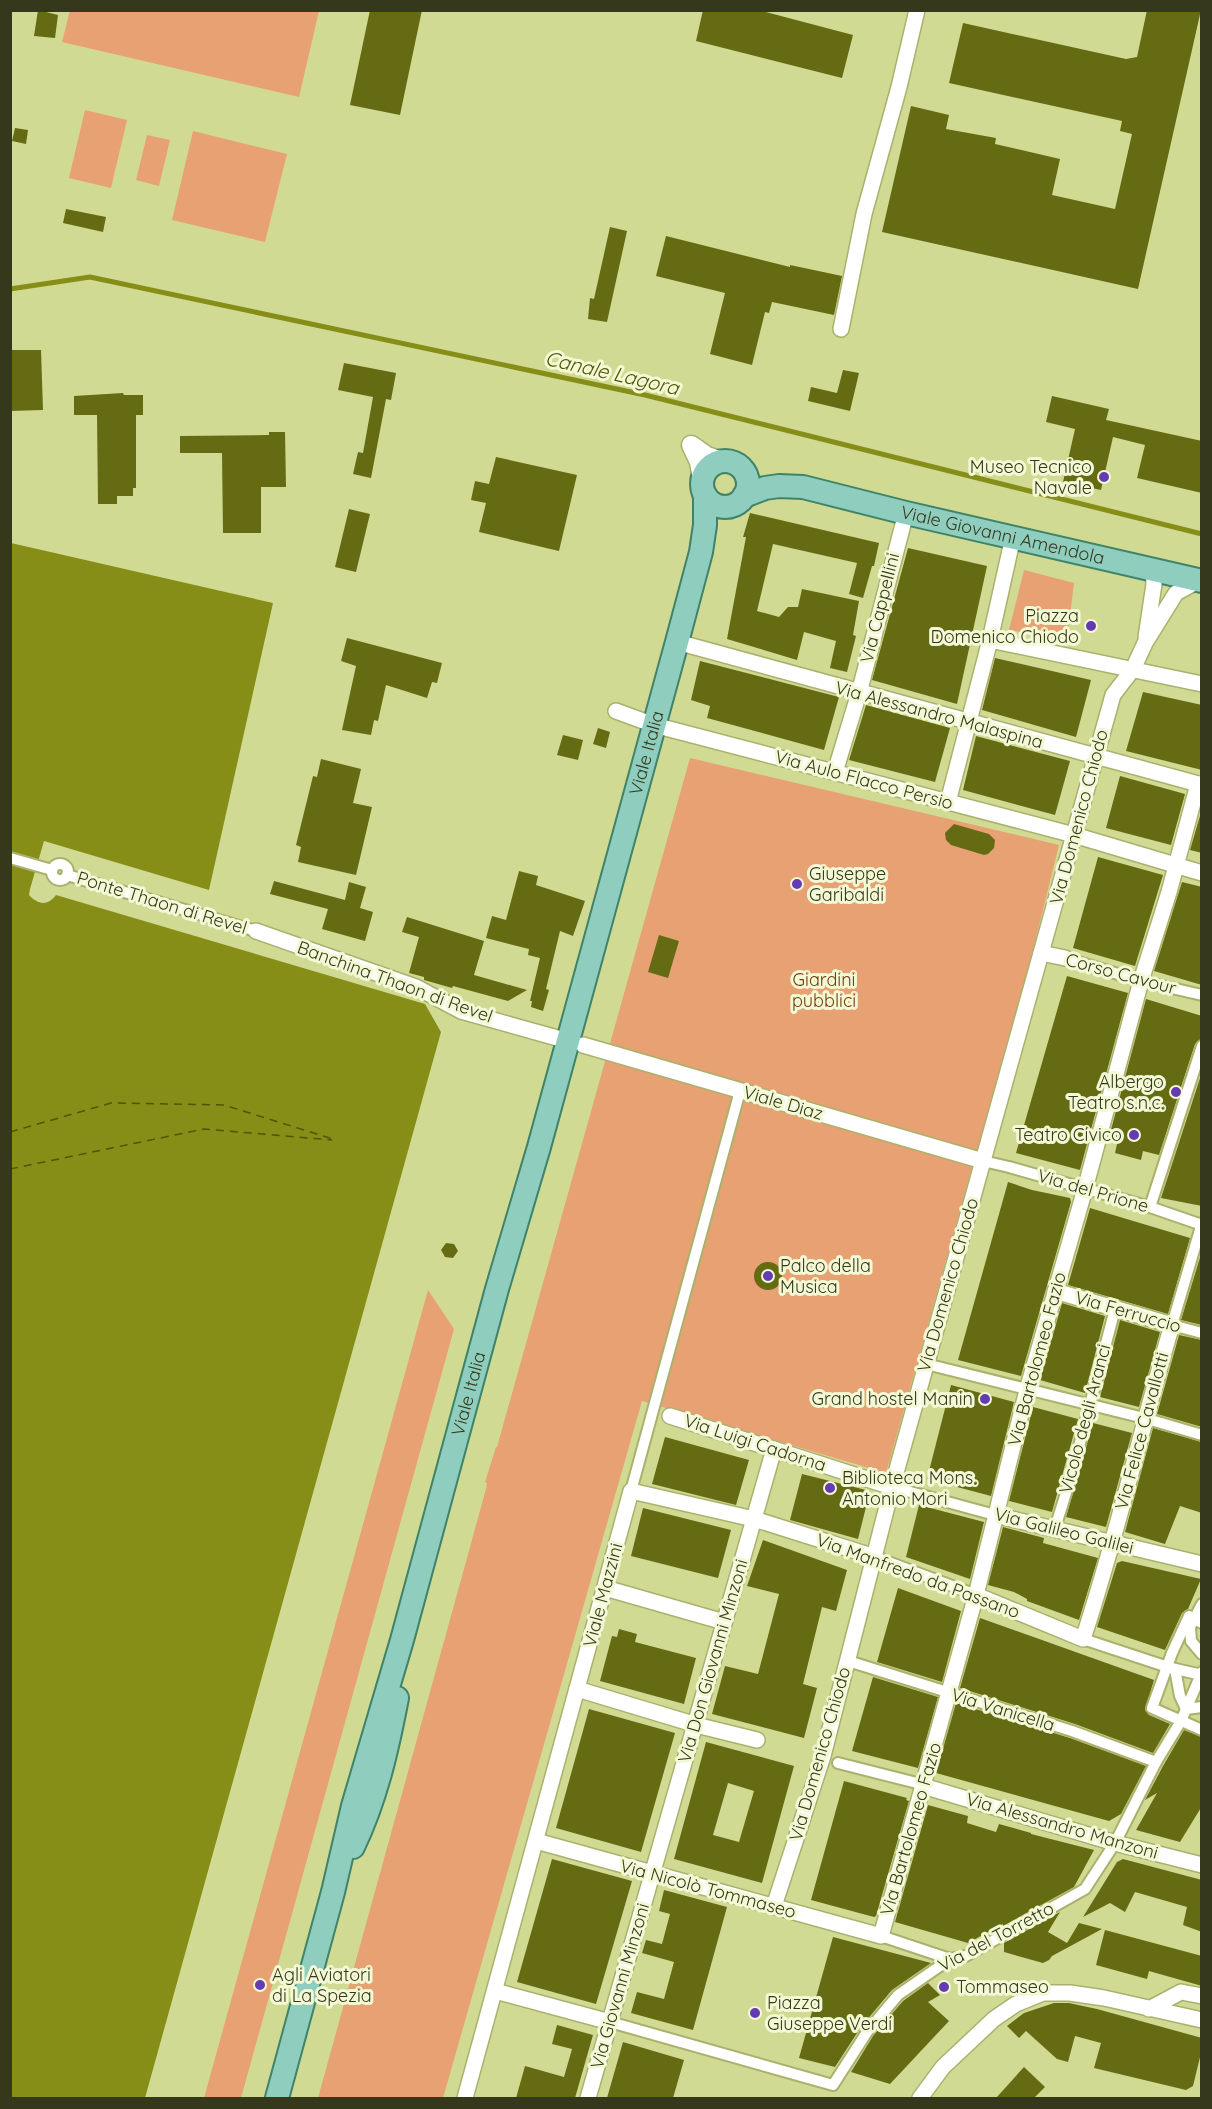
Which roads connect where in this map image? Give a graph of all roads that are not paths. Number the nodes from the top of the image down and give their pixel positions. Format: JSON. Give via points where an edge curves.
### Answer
{"nodes":[{"id":1,"x":917,"y":10,"type":"edge"},
{"id":2,"x":841,"y":330,"type":"dead end"},
{"id":3,"x":732,"y":464,"type":"junction"},
{"id":4,"x":703,"y":487,"type":"junction"},
{"id":5,"x":803,"y":487,"type":"junction"},
{"id":6,"x":737,"y":501,"type":"junction"},
{"id":7,"x":906,"y":513,"type":"junction"},
{"id":8,"x":1013,"y":537,"type":"junction"},
{"id":9,"x":701,"y":552,"type":"junction"},
{"id":10,"x":1153,"y":569,"type":"junction"},
{"id":11,"x":1200,"y":581,"type":"edge"},
{"id":12,"x":990,"y":640,"type":"junction"},
{"id":13,"x":677,"y":642,"type":"junction"},
{"id":14,"x":1145,"y":643,"type":"junction"},
{"id":15,"x":1133,"y":669,"type":"junction"},
{"id":16,"x":1202,"y":684,"type":"edge"},
{"id":17,"x":859,"y":693,"type":"junction"},
{"id":18,"x":616,"y":711,"type":"dead end"},
{"id":19,"x":968,"y":722,"type":"junction"},
{"id":20,"x":654,"y":725,"type":"junction"},
{"id":21,"x":1095,"y":756,"type":"junction"},
{"id":22,"x":835,"y":772,"type":"junction"},
{"id":23,"x":1200,"y":785,"type":"edge"},
{"id":24,"x":948,"y":802,"type":"junction"},
{"id":25,"x":1074,"y":835,"type":"junction"},
{"id":26,"x":10,"y":858,"type":"edge"},
{"id":27,"x":1175,"y":864,"type":"junction"},
{"id":28,"x":1202,"y":873,"type":"edge"},
{"id":29,"x":256,"y":931,"type":"joint"},
{"id":30,"x":1041,"y":953,"type":"junction"},
{"id":31,"x":1065,"y":958,"type":"joint"},
{"id":32,"x":1141,"y":981,"type":"junction"},
{"id":33,"x":1202,"y":995,"type":"edge"},
{"id":34,"x":575,"y":1043,"type":"junction"},
{"id":35,"x":1202,"y":1046,"type":"edge"},
{"id":36,"x":740,"y":1090,"type":"junction"},
{"id":37,"x":983,"y":1161,"type":"junction"},
{"id":38,"x":1085,"y":1189,"type":"junction"},
{"id":39,"x":1150,"y":1207,"type":"junction"},
{"id":40,"x":1201,"y":1224,"type":"edge"},
{"id":41,"x":1055,"y":1291,"type":"junction"},
{"id":42,"x":1115,"y":1309,"type":"junction"},
{"id":43,"x":1172,"y":1325,"type":"junction"},
{"id":44,"x":1202,"y":1333,"type":"edge"},
{"id":45,"x":926,"y":1364,"type":"junction"},
{"id":46,"x":1027,"y":1390,"type":"junction"},
{"id":47,"x":1089,"y":1404,"type":"junction"},
{"id":48,"x":653,"y":1411,"type":"junction"},
{"id":49,"x":670,"y":1416,"type":"joint"},
{"id":50,"x":1144,"y":1418,"type":"junction"},
{"id":51,"x":1202,"y":1435,"type":"edge"},
{"id":52,"x":774,"y":1449,"type":"junction"},
{"id":53,"x":892,"y":1487,"type":"junction"},
{"id":54,"x":631,"y":1491,"type":"junction"},
{"id":55,"x":995,"y":1515,"type":"junction"},
{"id":56,"x":754,"y":1519,"type":"junction"},
{"id":57,"x":1054,"y":1528,"type":"junction"},
{"id":58,"x":1112,"y":1544,"type":"junction"},
{"id":59,"x":875,"y":1557,"type":"junction"},
{"id":60,"x":1202,"y":1564,"type":"edge"},
{"id":61,"x":605,"y":1588,"type":"junction"},
{"id":62,"x":976,"y":1595,"type":"junction"},
{"id":63,"x":1202,"y":1604,"type":"edge"},
{"id":64,"x":724,"y":1622,"type":"junction"},
{"id":65,"x":1195,"y":1623,"type":"edge"},
{"id":66,"x":1083,"y":1639,"type":"junction"},
{"id":67,"x":1202,"y":1654,"type":"edge"},
{"id":68,"x":848,"y":1661,"type":"junction"},
{"id":69,"x":1171,"y":1668,"type":"junction"},
{"id":70,"x":1201,"y":1674,"type":"edge"},
{"id":71,"x":577,"y":1689,"type":"junction"},
{"id":72,"x":948,"y":1693,"type":"junction"},
{"id":73,"x":1202,"y":1707,"type":"edge"},
{"id":74,"x":1186,"y":1709,"type":"junction"},
{"id":75,"x":1181,"y":1721,"type":"junction"},
{"id":76,"x":695,"y":1724,"type":"junction"},
{"id":77,"x":1202,"y":1730,"type":"edge"},
{"id":78,"x":757,"y":1740,"type":"dead end"},
{"id":79,"x":1156,"y":1762,"type":"junction"},
{"id":80,"x":838,"y":1763,"type":"dead end"},
{"id":81,"x":920,"y":1784,"type":"junction"},
{"id":82,"x":536,"y":1841,"type":"junction"},
{"id":83,"x":1115,"y":1843,"type":"junction"},
{"id":84,"x":1202,"y":1865,"type":"edge"},
{"id":85,"x":652,"y":1873,"type":"junction"},
{"id":86,"x":774,"y":1906,"type":"junction"},
{"id":87,"x":881,"y":1936,"type":"junction"},
{"id":88,"x":950,"y":1959,"type":"junction"},
{"id":89,"x":495,"y":1991,"type":"junction"},
{"id":90,"x":306,"y":1992,"type":"junction"},
{"id":91,"x":1202,"y":1996,"type":"edge"},
{"id":92,"x":1149,"y":2009,"type":"junction"},
{"id":93,"x":1202,"y":2019,"type":"edge"},
{"id":94,"x":610,"y":2022,"type":"junction"},
{"id":95,"x":277,"y":2098,"type":"edge"},
{"id":96,"x":293,"y":2098,"type":"edge"},
{"id":97,"x":465,"y":2098,"type":"edge"},
{"id":98,"x":588,"y":2098,"type":"edge"},
{"id":99,"x":920,"y":2098,"type":"edge"}],
"edges":[{"from":1,"to":2,"type":"street","via":[[864,214]]},
{"from":3,"to":4,"type":"main road","via":[[709,467]]},
{"from":3,"to":5,"type":"main road","name":"Viale Giovanni Amendola"},
{"from":3,"to":6,"type":"main road","via":[[744,472],[748,484]]},
{"from":4,"to":6,"type":"main road","via":[[716,504]]},
{"from":4,"to":9,"type":"main road","name":"Viale Italia","via":[[705,525]]},
{"from":5,"to":6,"type":"main road","name":"Viale Giovanni Amendola","via":[[765,488]]},
{"from":5,"to":7,"type":"main road","name":"Viale Giovanni Amendola"},
{"from":6,"to":9,"type":"main road","name":"Viale Italia","via":[[711,531]]},
{"from":7,"to":8,"type":"main road","name":"Viale Giovanni Amendola"},
{"from":7,"to":17,"type":"street","name":"Via Cappellini"},
{"from":8,"to":10,"type":"main road","name":"Viale Giovanni Amendola"},
{"from":8,"to":12,"type":"street"},
{"from":9,"to":13,"type":"main road","name":"Viale Italia"},
{"from":10,"to":11,"type":"main road","name":"Viale Giovanni Amendola"},
{"from":10,"to":14,"type":"street"},
{"from":11,"to":14,"type":"street","via":[[1176,592]]},
{"from":12,"to":15,"type":"street"},
{"from":12,"to":19,"type":"street"},
{"from":13,"to":17,"type":"street","name":"Via Alessandro Malaspina"},
{"from":13,"to":20,"type":"main road","name":"Viale Italia"},
{"from":14,"to":15,"type":"street"},
{"from":15,"to":16,"type":"street"},
{"from":15,"to":21,"type":"street","name":"Via Domenico Chiodo","via":[[1113,695]]},
{"from":17,"to":19,"type":"street","name":"Via Alessandro Malaspina"},
{"from":17,"to":22,"type":"street","name":"Via Cappellini"},
{"from":18,"to":20,"type":"street","name":"Via Aulo Flacco Persio"},
{"from":19,"to":21,"type":"street","name":"Via Alessandro Malaspina"},
{"from":19,"to":24,"type":"street"},
{"from":20,"to":22,"type":"street","name":"Via Aulo Flacco Persio"},
{"from":20,"to":34,"type":"main road","name":"Viale Italia","via":[[592,954],[600,978]]},
{"from":21,"to":23,"type":"street","name":"Via Alessandro Malaspina"},
{"from":21,"to":25,"type":"street","name":"Via Domenico Chiodo"},
{"from":22,"to":24,"type":"street","name":"Via Aulo Flacco Persio"},
{"from":23,"to":27,"type":"street","name":"Via Bartolomeo Fazio"},
{"from":24,"to":25,"type":"street","name":"Via Aulo Flacco Persio"},
{"from":25,"to":27,"type":"street","name":"Via Aulo Flacco Persio"},
{"from":25,"to":30,"type":"street","name":"Via Domenico Chiodo"},
{"from":26,"to":29,"type":"street","name":"Ponte Thaon di Revel","via":[[52,870],[58,880],[67,874]]},
{"from":27,"to":28,"type":"street","name":"Via Aulo Flacco Persio"},
{"from":27,"to":32,"type":"street","name":"Via Bartolomeo Fazio"},
{"from":29,"to":34,"type":"street","name":"Banchina Thaon di Revel","via":[[416,987],[461,1011]]},
{"from":30,"to":31,"type":"street","name":"Corso Cavour"},
{"from":30,"to":37,"type":"street","name":"Via Domenico Chiodo"},
{"from":31,"to":32,"type":"street","name":"Corso Cavour"},
{"from":32,"to":33,"type":"street","name":"Corso Cavour"},
{"from":32,"to":38,"type":"street","name":"Via Bartolomeo Fazio"},
{"from":34,"to":36,"type":"street","name":"Viale Diaz"},
{"from":34,"to":90,"type":"main road","name":"Viale Italia","via":[[559,1133],[539,1147],[497,1289],[353,1806]]},
{"from":35,"to":39,"type":"street"},
{"from":36,"to":37,"type":"street","name":"Viale Diaz"},
{"from":36,"to":48,"type":"street","name":"Viale Mazzini"},
{"from":37,"to":38,"type":"street","name":"Via del Prione"},
{"from":37,"to":45,"type":"street","name":"Via Domenico Chiodo"},
{"from":38,"to":39,"type":"street","name":"Via del Prione"},
{"from":38,"to":41,"type":"street","name":"Via Bartolomeo Fazio"},
{"from":39,"to":40,"type":"street","name":"Via del Prione"},
{"from":40,"to":43,"type":"street","name":"Via Felice Cavallotti"},
{"from":41,"to":42,"type":"street","name":"Via Ferruccio"},
{"from":41,"to":46,"type":"street","name":"Via Bartolomeo Fazio"},
{"from":42,"to":43,"type":"street","name":"Via Ferruccio"},
{"from":42,"to":47,"type":"street","name":"Vicolo degli Aranci"},
{"from":43,"to":44,"type":"street","name":"Via Ferruccio"},
{"from":43,"to":50,"type":"street","name":"Via Felice Cavallotti"},
{"from":45,"to":46,"type":"street"},
{"from":45,"to":53,"type":"street","name":"Via Domenico Chiodo"},
{"from":46,"to":47,"type":"street"},
{"from":46,"to":55,"type":"street","name":"Via Bartolomeo Fazio"},
{"from":47,"to":50,"type":"street"},
{"from":47,"to":57,"type":"street","name":"Vicolo degli Aranci"},
{"from":48,"to":49,"type":"street","name":"Via Luigi Cadorna"},
{"from":48,"to":54,"type":"street","name":"Viale Mazzini"},
{"from":49,"to":52,"type":"street","name":"Via Luigi Cadorna"},
{"from":50,"to":51,"type":"street"},
{"from":50,"to":58,"type":"street","name":"Via Felice Cavallotti"},
{"from":52,"to":53,"type":"street","name":"Via Luigi Cadorna"},
{"from":52,"to":56,"type":"street","name":"Via Don Giovanni Minzoni"},
{"from":53,"to":55,"type":"street","name":"Via Galileo Galilei"},
{"from":53,"to":59,"type":"street","name":"Via Domenico Chiodo"},
{"from":54,"to":56,"type":"street","name":"Via Manfredo da Passano"},
{"from":54,"to":61,"type":"street","name":"Viale Mazzini"},
{"from":55,"to":57,"type":"street","name":"Via Galileo Galilei"},
{"from":55,"to":62,"type":"street","name":"Via Bartolomeo Fazio"},
{"from":56,"to":59,"type":"street","name":"Via Manfredo da Passano"},
{"from":56,"to":64,"type":"street","name":"Via Don Giovanni Minzoni"},
{"from":57,"to":58,"type":"street","name":"Via Galileo Galilei"},
{"from":58,"to":60,"type":"street","name":"Via Galileo Galilei"},
{"from":58,"to":66,"type":"street","name":"Via Felice Cavallotti"},
{"from":59,"to":62,"type":"street","name":"Via Manfredo da Passano"},
{"from":59,"to":68,"type":"street","name":"Via Domenico Chiodo"},
{"from":61,"to":64,"type":"street"},
{"from":61,"to":71,"type":"street","name":"Viale Mazzini"},
{"from":62,"to":66,"type":"street","name":"Via Manfredo da Passano"},
{"from":62,"to":72,"type":"street","name":"Via Bartolomeo Fazio"},
{"from":63,"to":65,"type":"street"},
{"from":64,"to":76,"type":"street","name":"Via Don Giovanni Minzoni"},
{"from":65,"to":67,"type":"street","via":[[1191,1641]]},
{"from":65,"to":69,"type":"street","via":[[1189,1616]]},
{"from":66,"to":69,"type":"street","name":"Via Manfredo da Passano"},
{"from":68,"to":72,"type":"street","name":"Via Vanicella"},
{"from":68,"to":86,"type":"street","name":"Via Domenico Chiodo","via":[[823,1756]]},
{"from":69,"to":70,"type":"street","name":"Via Manfredo da Passano"},
{"from":69,"to":74,"type":"street"},
{"from":69,"to":75,"type":"street","via":[[1152,1708]]},
{"from":70,"to":74,"type":"street","name":"Via del Torretto"},
{"from":71,"to":76,"type":"street"},
{"from":71,"to":82,"type":"street","name":"Viale Mazzini"},
{"from":72,"to":79,"type":"street","name":"Via Vanicella"},
{"from":72,"to":81,"type":"street","name":"Via Bartolomeo Fazio"},
{"from":73,"to":74,"type":"street"},
{"from":74,"to":75,"type":"street","name":"Via del Torretto"},
{"from":75,"to":77,"type":"street"},
{"from":75,"to":79,"type":"street","name":"Via del Torretto"},
{"from":76,"to":78,"type":"street"},
{"from":76,"to":85,"type":"street","name":"Via Don Giovanni Minzoni"},
{"from":79,"to":83,"type":"street","name":"Via del Torretto"},
{"from":80,"to":81,"type":"street","name":"Via Alessandro Manzoni"},
{"from":81,"to":83,"type":"street","name":"Via Alessandro Manzoni"},
{"from":81,"to":87,"type":"street","name":"Via Bartolomeo Fazio"},
{"from":82,"to":85,"type":"street","name":"Via Nicolò Tommaseo"},
{"from":82,"to":89,"type":"street","name":"Viale Mazzini"},
{"from":83,"to":84,"type":"street","name":"Via Alessandro Manzoni"},
{"from":83,"to":88,"type":"street","name":"Via del Torretto","via":[[1085,1889],[966,1956]]},
{"from":85,"to":86,"type":"street","name":"Via Nicolò Tommaseo"},
{"from":85,"to":94,"type":"street","name":"Via Giovanni Minzoni"},
{"from":86,"to":87,"type":"street","name":"Via Nicolò Tommaseo"},
{"from":87,"to":88,"type":"street"},
{"from":88,"to":94,"type":"street","name":"Via del Torretto","via":[[898,1995],[867,2032],[833,2085]]},
{"from":89,"to":94,"type":"street"},
{"from":89,"to":97,"type":"street","name":"Viale Mazzini"},
{"from":90,"to":95,"type":"main road","name":"Viale Italia"},
{"from":90,"to":96,"type":"main road","name":"Viale Italia","via":[[312,2031]]},
{"from":91,"to":92,"type":"street","via":[[1181,1992]]},
{"from":92,"to":93,"type":"street"},
{"from":92,"to":99,"type":"street","via":[[1081,1994],[1043,1993],[994,2019],[943,2067]]},
{"from":94,"to":98,"type":"street","name":"Via Giovanni Minzoni"}]}
